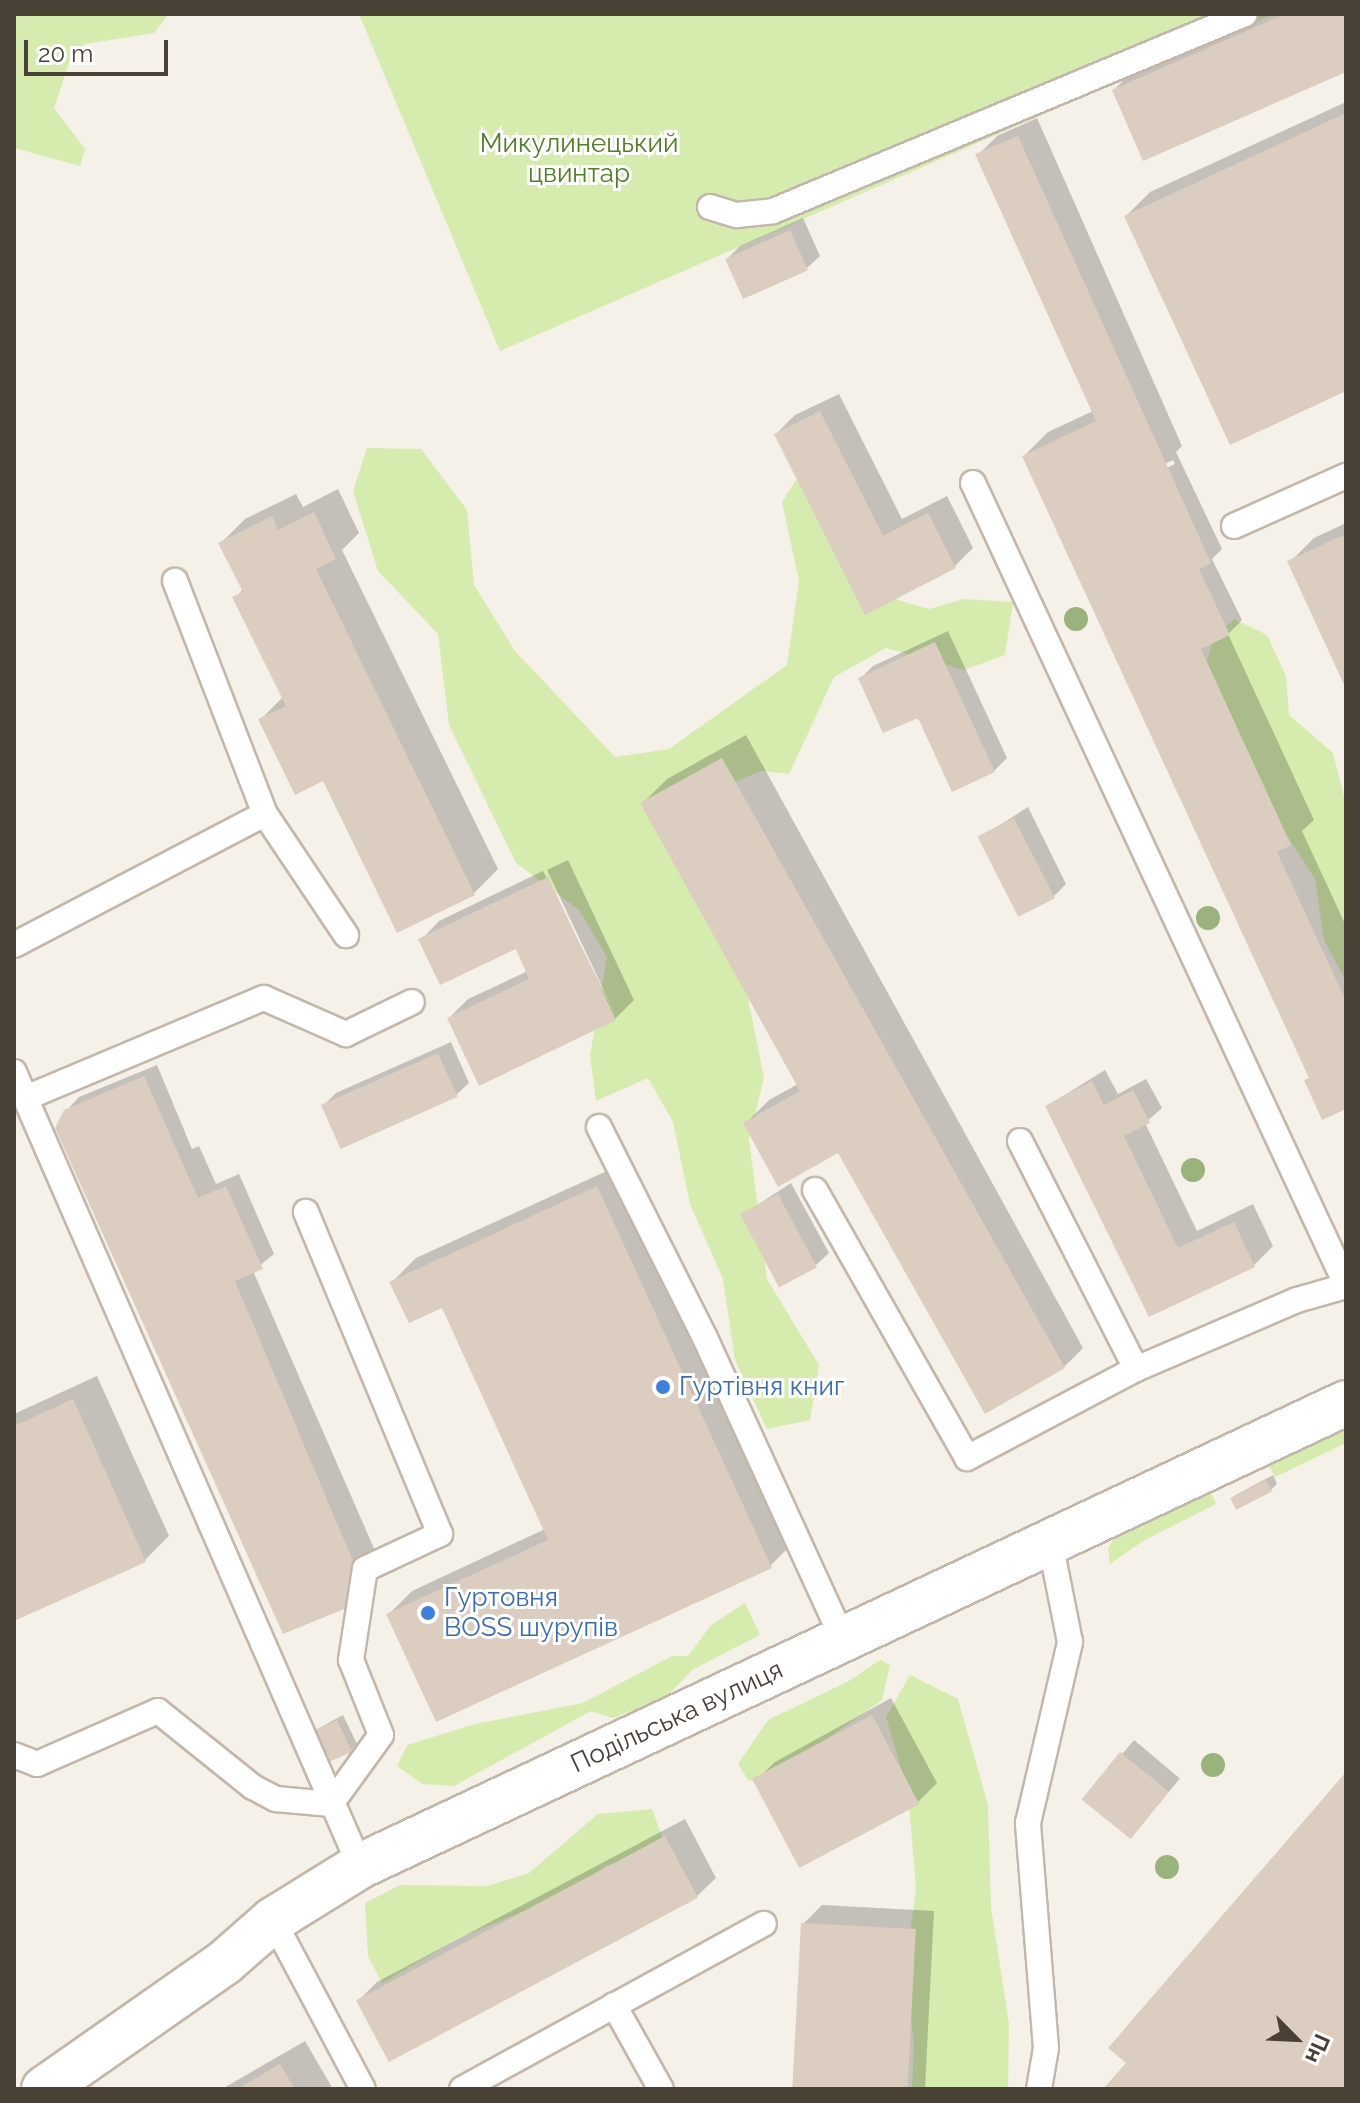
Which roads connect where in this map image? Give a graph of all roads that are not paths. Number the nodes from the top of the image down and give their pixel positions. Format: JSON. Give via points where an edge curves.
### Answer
{"nodes":[{"id":1,"x":1245,"y":14,"type":"edge"},
{"id":2,"x":710,"y":207,"type":"dead end"},
{"id":3,"x":1346,"y":476,"type":"edge"},
{"id":4,"x":973,"y":483,"type":"dead end"},
{"id":5,"x":1234,"y":526,"type":"dead end"},
{"id":6,"x":175,"y":581,"type":"dead end"},
{"id":7,"x":265,"y":814,"type":"junction"},
{"id":8,"x":346,"y":935,"type":"dead end"},
{"id":9,"x":14,"y":945,"type":"edge"},
{"id":10,"x":412,"y":1002,"type":"dead end"},
{"id":11,"x":14,"y":1072,"type":"edge"},
{"id":12,"x":28,"y":1097,"type":"junction"},
{"id":13,"x":599,"y":1127,"type":"dead end"},
{"id":14,"x":1020,"y":1141,"type":"dead end"},
{"id":15,"x":815,"y":1190,"type":"dead end"},
{"id":16,"x":306,"y":1212,"type":"dead end"},
{"id":17,"x":1346,"y":1285,"type":"edge"},
{"id":18,"x":1136,"y":1369,"type":"junction"},
{"id":19,"x":1346,"y":1403,"type":"edge"},
{"id":20,"x":1050,"y":1542,"type":"junction"},
{"id":21,"x":843,"y":1639,"type":"junction"},
{"id":22,"x":14,"y":1755,"type":"edge"},
{"id":23,"x":331,"y":1804,"type":"junction"},
{"id":24,"x":360,"y":1866,"type":"junction"},
{"id":25,"x":273,"y":1920,"type":"junction"},
{"id":26,"x":764,"y":1924,"type":"dead end"},
{"id":27,"x":614,"y":2005,"type":"junction"},
{"id":28,"x":44,"y":2089,"type":"edge"},
{"id":29,"x":363,"y":2089,"type":"edge"},
{"id":30,"x":462,"y":2089,"type":"edge"},
{"id":31,"x":661,"y":2089,"type":"edge"},
{"id":32,"x":1039,"y":2089,"type":"edge"}],
"edges":[{"from":1,"to":2,"type":"lane","via":[[773,211],[737,215]]},
{"from":3,"to":5,"type":"lane"},
{"from":4,"to":17,"type":"lane"},
{"from":6,"to":7,"type":"lane"},
{"from":7,"to":8,"type":"lane"},
{"from":7,"to":9,"type":"lane"},
{"from":10,"to":12,"type":"lane","via":[[346,1034],[264,998]]},
{"from":11,"to":12,"type":"lane"},
{"from":12,"to":23,"type":"lane"},
{"from":13,"to":21,"type":"lane","via":[[705,1338]]},
{"from":14,"to":18,"type":"lane"},
{"from":15,"to":18,"type":"lane","via":[[967,1458]]},
{"from":16,"to":23,"type":"lane","via":[[440,1534],[365,1569],[351,1660],[381,1735]]},
{"from":17,"to":18,"type":"lane","via":[[1297,1300]]},
{"from":19,"to":20,"type":"street","name":"Подільська вулиця"},
{"from":20,"to":21,"type":"street","name":"Подільська вулиця"},
{"from":20,"to":32,"type":"lane","via":[[1070,1642],[1028,1823],[1046,2048]]},
{"from":21,"to":24,"type":"street","name":"Подільська вулиця"},
{"from":22,"to":23,"type":"lane","via":[[37,1764],[158,1711],[253,1787],[276,1799]]},
{"from":23,"to":24,"type":"lane"},
{"from":24,"to":25,"type":"street","name":"Подільська вулиця"},
{"from":25,"to":28,"type":"street","name":"Подільська вулиця","via":[[224,1963]]},
{"from":25,"to":29,"type":"lane"},
{"from":26,"to":27,"type":"lane"},
{"from":27,"to":30,"type":"lane"},
{"from":27,"to":31,"type":"lane"}]}
